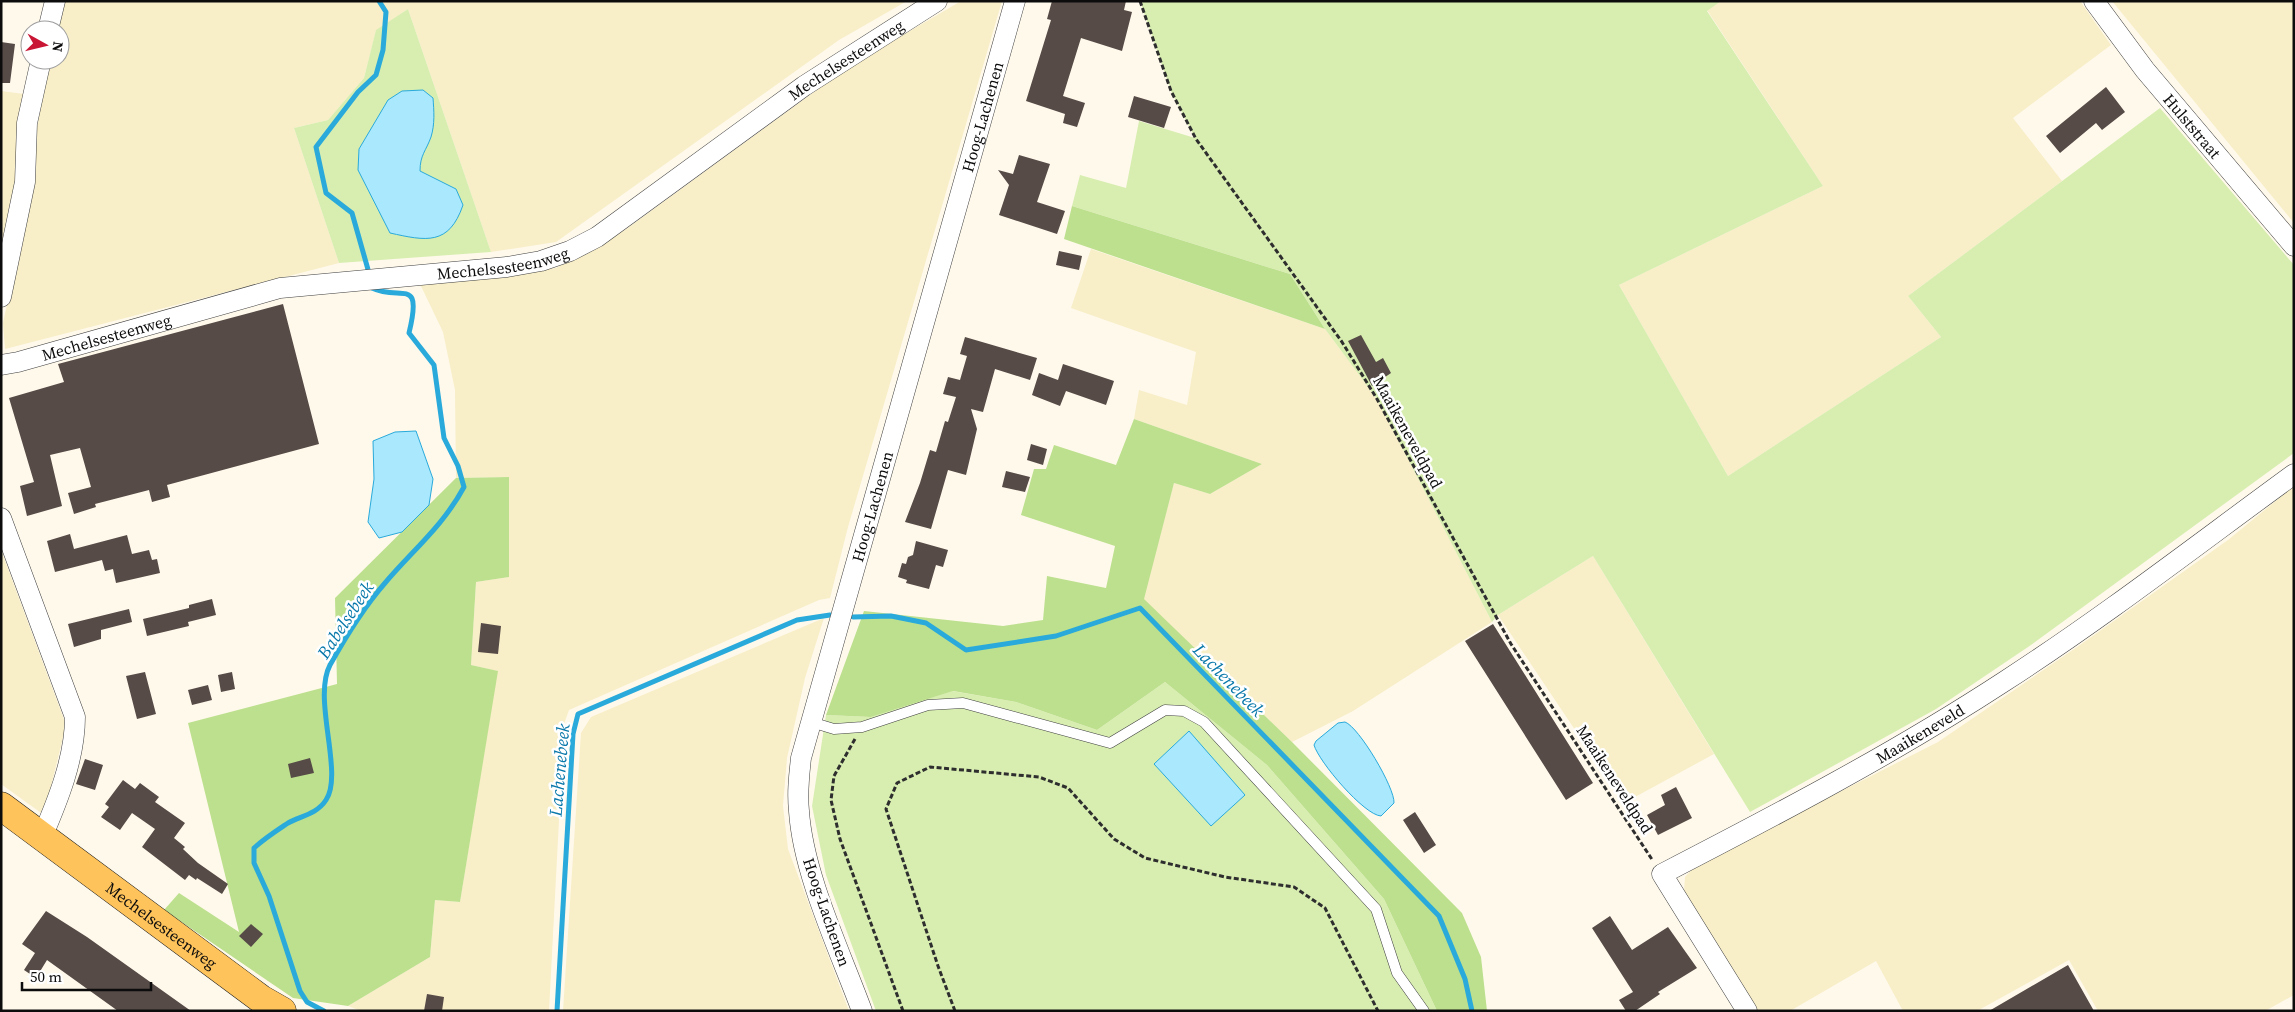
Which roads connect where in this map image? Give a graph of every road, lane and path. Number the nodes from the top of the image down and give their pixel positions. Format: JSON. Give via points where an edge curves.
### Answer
{"nodes":[{"id":1,"x":55,"y":1,"type":"edge"},
{"id":2,"x":936,"y":1,"type":"edge"},
{"id":3,"x":1015,"y":1,"type":"edge"},
{"id":4,"x":1140,"y":1,"type":"edge"},
{"id":5,"x":2094,"y":1,"type":"edge"},
{"id":6,"x":50,"y":20,"type":"edge"},
{"id":7,"x":39,"y":70,"type":"edge"},
{"id":8,"x":2294,"y":246,"type":"edge"},
{"id":9,"x":1,"y":297,"type":"edge"},
{"id":10,"x":1,"y":365,"type":"edge"},
{"id":11,"x":2294,"y":474,"type":"edge"},
{"id":12,"x":1,"y":518,"type":"edge"},
{"id":13,"x":811,"y":722,"type":"junction"},
{"id":14,"x":862,"y":727,"type":"junction"},
{"id":15,"x":1,"y":806,"type":"edge"},
{"id":16,"x":42,"y":837,"type":"junction"},
{"id":17,"x":1662,"y":874,"type":"junction"},
{"id":18,"x":282,"y":1011,"type":"edge"},
{"id":19,"x":862,"y":1011,"type":"edge"},
{"id":20,"x":902,"y":1011,"type":"edge"},
{"id":21,"x":955,"y":1011,"type":"edge"},
{"id":22,"x":1378,"y":1011,"type":"edge"},
{"id":23,"x":1424,"y":1011,"type":"edge"},
{"id":24,"x":1747,"y":1011,"type":"edge"}],
"edges":[{"from":1,"to":6,"type":"street"},
{"from":2,"to":10,"type":"street","name":"Mechelsesteenweg","via":[[804,86],[597,237],[570,251],[541,260],[474,272],[280,288]]},
{"from":3,"to":13,"type":"street","name":"Hoog-Lachenen"},
{"from":4,"to":17,"type":"path","name":"Maaikeneveldpad","via":[[1172,92],[1196,139],[1342,342],[1377,399],[1511,644]]},
{"from":5,"to":8,"type":"street","name":"Hulststraat","via":[[2145,70]]},
{"from":7,"to":9,"type":"street","via":[[27,123],[25,182]]},
{"from":11,"to":17,"type":"street","name":"Maaikeneveld","via":[[2005,681],[1890,752]]},
{"from":12,"to":16,"type":"street","via":[[75,717],[75,739],[56,806]]},
{"from":13,"to":14,"type":"lane","via":[[834,728]]},
{"from":13,"to":19,"type":"street","name":"Hoog-Lachenen","via":[[801,758],[799,813],[809,869]]},
{"from":14,"to":20,"type":"path","via":[[834,776],[831,800],[840,838]]},
{"from":14,"to":23,"type":"lane","via":[[928,705],[963,703],[1110,743],[1165,710],[1184,712],[1204,722],[1376,909],[1397,973]]},
{"from":15,"to":16,"type":"main road","name":"Mechelsesteenweg"},
{"from":16,"to":18,"type":"main road","name":"Mechelsesteenweg"},
{"from":17,"to":24,"type":"street"},
{"from":21,"to":22,"type":"path","via":[[886,809],[896,783],[930,768],[1038,777],[1068,788],[1114,839],[1145,858],[1294,888],[1325,908]]}]}
